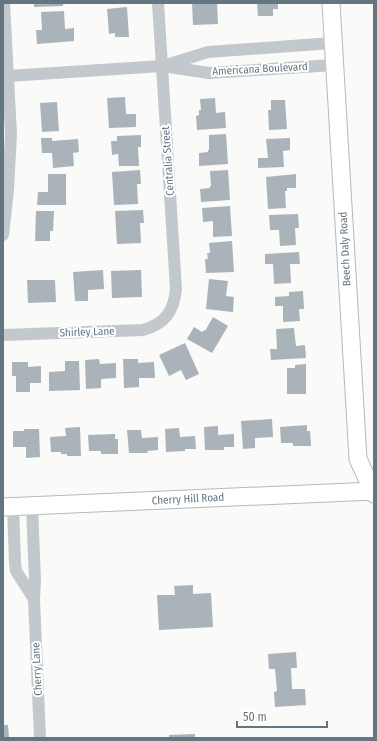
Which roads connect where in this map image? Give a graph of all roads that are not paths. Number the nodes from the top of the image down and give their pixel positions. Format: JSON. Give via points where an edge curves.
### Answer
{"nodes":[{"id":1,"x":4,"y":3,"type":"edge"},
{"id":2,"x":158,"y":3,"type":"edge"},
{"id":3,"x":331,"y":3,"type":"edge"},
{"id":4,"x":332,"y":43,"type":"junction"},
{"id":5,"x":334,"y":65,"type":"junction"},
{"id":6,"x":162,"y":66,"type":"junction"},
{"id":7,"x":8,"y":76,"type":"junction"},
{"id":8,"x":3,"y":235,"type":"edge"},
{"id":9,"x":166,"y":317,"type":"joint"},
{"id":10,"x":3,"y":335,"type":"edge"},
{"id":11,"x":374,"y":492,"type":"edge"},
{"id":12,"x":8,"y":506,"type":"edge"},
{"id":13,"x":32,"y":506,"type":"junction"},
{"id":14,"x":34,"y":599,"type":"junction"},
{"id":15,"x":40,"y":738,"type":"edge"}],
"edges":[{"from":1,"to":7,"type":"street"},
{"from":2,"to":6,"type":"street","name":"Centralia Street"},
{"from":3,"to":4,"type":"main road","name":"Beech Daly Road"},
{"from":4,"to":5,"type":"main road","name":"Beech Daly Road"},
{"from":4,"to":6,"type":"street","name":"Americana Boulevard","via":[[208,52]]},
{"from":5,"to":6,"type":"street","name":"Americana Boulevard","via":[[209,73]]},
{"from":5,"to":11,"type":"main road","name":"Beech Daly Road","via":[[358,459]]},
{"from":6,"to":7,"type":"street","name":"Americana Boulevard"},
{"from":6,"to":9,"type":"street","name":"Centralia Street","via":[[176,290],[175,301]]},
{"from":7,"to":8,"type":"street","via":[[11,134]]},
{"from":9,"to":10,"type":"street","name":"Shirley Lane","via":[[158,324],[143,330]]},
{"from":11,"to":13,"type":"main road","name":"Cherry Hill Road"},
{"from":12,"to":13,"type":"main road","name":"Cherry Hill Road"},
{"from":12,"to":14,"type":"street","via":[[16,571]]},
{"from":13,"to":14,"type":"street","name":"Cherry Lane"},
{"from":14,"to":15,"type":"street","name":"Cherry Lane"}]}
